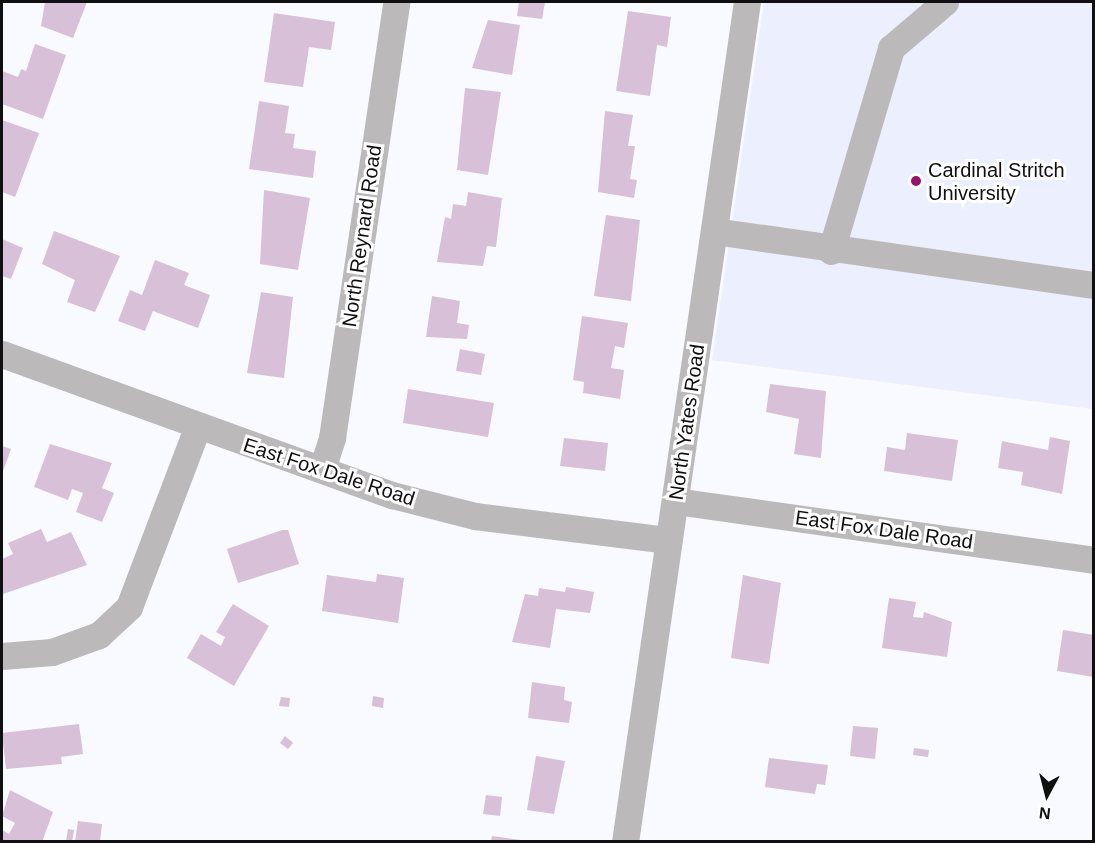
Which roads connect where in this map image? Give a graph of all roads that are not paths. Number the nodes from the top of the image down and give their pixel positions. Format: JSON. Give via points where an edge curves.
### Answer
{"nodes":[{"id":1,"x":396,"y":2,"type":"edge"},
{"id":2,"x":747,"y":2,"type":"edge"},
{"id":3,"x":945,"y":2,"type":"edge"},
{"id":4,"x":714,"y":231,"type":"junction"},
{"id":5,"x":831,"y":251,"type":"junction"},
{"id":6,"x":1094,"y":285,"type":"edge"},
{"id":7,"x":2,"y":354,"type":"edge"},
{"id":8,"x":197,"y":428,"type":"junction"},
{"id":9,"x":322,"y":469,"type":"junction"},
{"id":10,"x":675,"y":501,"type":"junction"},
{"id":11,"x":669,"y":540,"type":"junction"},
{"id":12,"x":1094,"y":560,"type":"edge"},
{"id":13,"x":2,"y":656,"type":"edge"},
{"id":14,"x":625,"y":842,"type":"edge"}],
"edges":[{"from":1,"to":9,"type":"street","name":"North Reynard Road","via":[[332,438]]},
{"from":2,"to":4,"type":"street","name":"North Yates Road"},
{"from":3,"to":5,"type":"street","via":[[891,48]]},
{"from":4,"to":5,"type":"street"},
{"from":4,"to":10,"type":"street","name":"North Yates Road"},
{"from":5,"to":6,"type":"street"},
{"from":7,"to":8,"type":"street","name":"East Fox Dale Road"},
{"from":8,"to":9,"type":"street","name":"East Fox Dale Road"},
{"from":8,"to":13,"type":"street","via":[[129,607],[99,635],[52,652]]},
{"from":9,"to":11,"type":"street","name":"East Fox Dale Road","via":[[392,495],[475,516]]},
{"from":10,"to":11,"type":"street","name":"North Yates Road"},
{"from":10,"to":12,"type":"street","name":"East Fox Dale Road"},
{"from":11,"to":14,"type":"street","name":"North Yates Road"}]}
